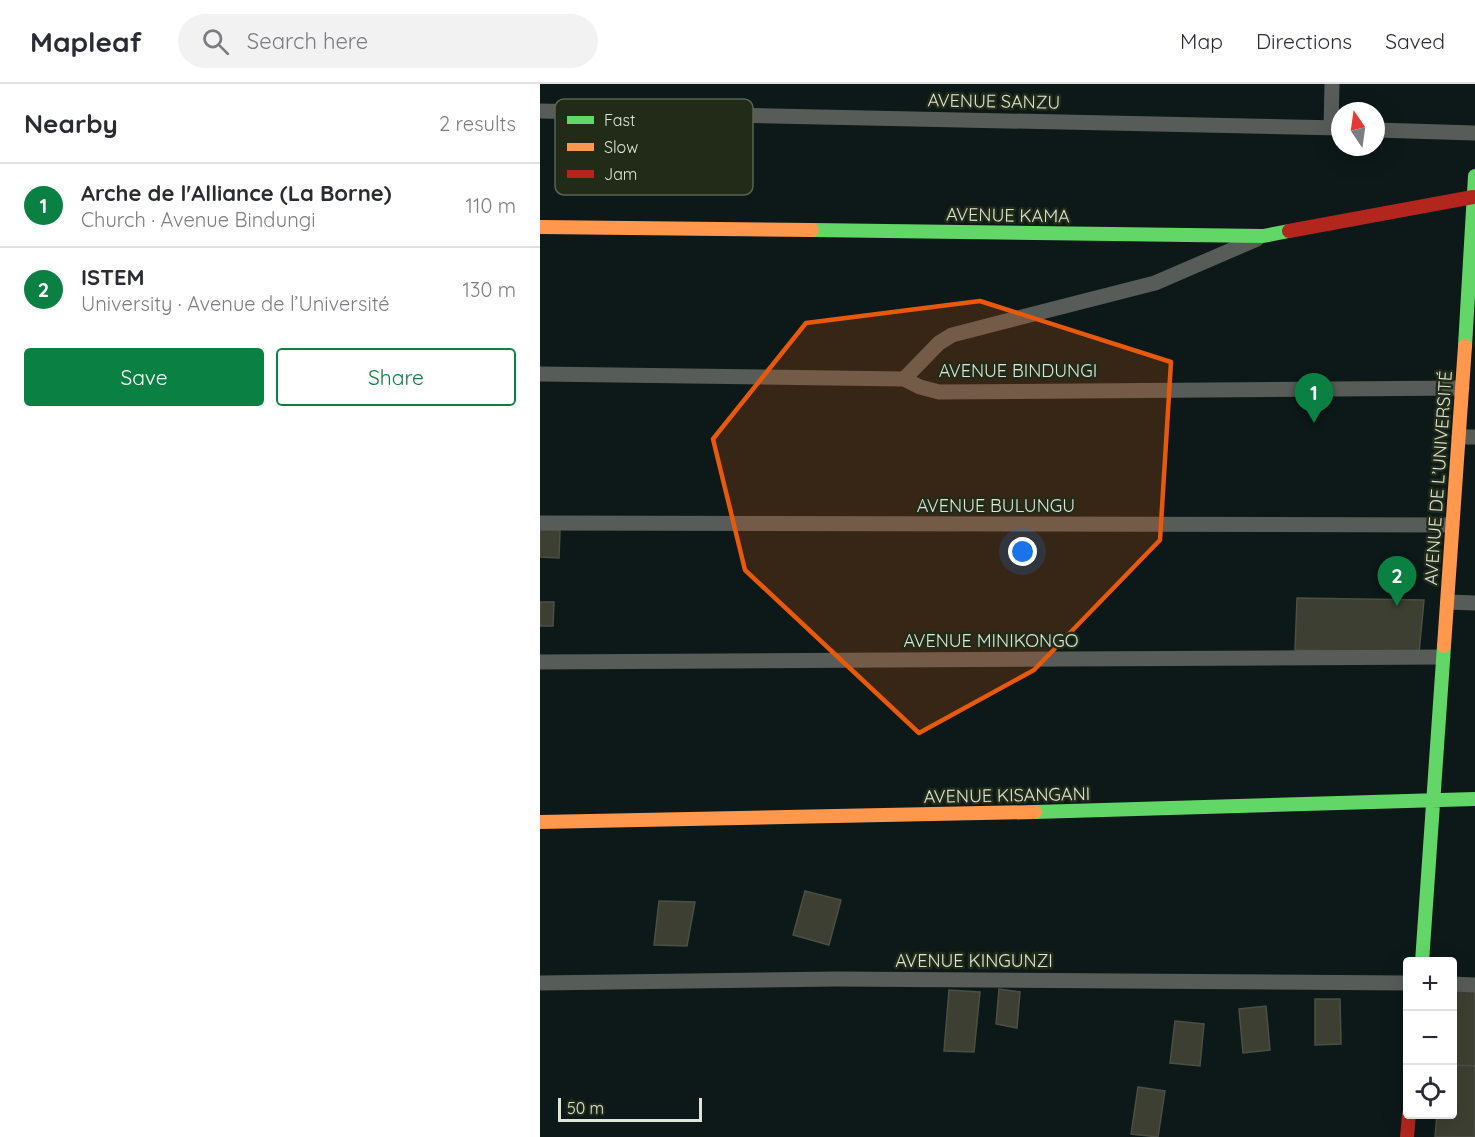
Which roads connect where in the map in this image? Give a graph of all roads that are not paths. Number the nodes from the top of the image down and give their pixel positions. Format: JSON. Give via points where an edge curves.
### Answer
{"nodes":[{"id":1,"x":1332,"y":84,"type":"edge"},
{"id":2,"x":1333,"y":102,"type":"edge"},
{"id":3,"x":540,"y":111,"type":"edge"},
{"id":4,"x":555,"y":111,"type":"edge"},
{"id":5,"x":753,"y":116,"type":"edge"},
{"id":6,"x":1331,"y":128,"type":"edge"},
{"id":7,"x":1385,"y":129,"type":"edge"},
{"id":8,"x":1475,"y":133,"type":"edge"},
{"id":9,"x":1475,"y":176,"type":"edge"},
{"id":10,"x":1473,"y":197,"type":"junction"},
{"id":11,"x":540,"y":227,"type":"edge"},
{"id":12,"x":1263,"y":236,"type":"junction"},
{"id":13,"x":1471,"y":303,"type":"edge"},
{"id":14,"x":540,"y":374,"type":"edge"},
{"id":15,"x":904,"y":379,"type":"junction"},
{"id":16,"x":1462,"y":388,"type":"junction"},
{"id":17,"x":1459,"y":436,"type":"junction"},
{"id":18,"x":1475,"y":437,"type":"edge"},
{"id":19,"x":540,"y":524,"type":"edge"},
{"id":20,"x":1452,"y":525,"type":"junction"},
{"id":21,"x":1448,"y":602,"type":"junction"},
{"id":22,"x":1475,"y":603,"type":"edge"},
{"id":23,"x":1443,"y":657,"type":"junction"},
{"id":24,"x":540,"y":662,"type":"edge"},
{"id":25,"x":1433,"y":799,"type":"junction"},
{"id":26,"x":1475,"y":799,"type":"edge"},
{"id":27,"x":540,"y":822,"type":"edge"},
{"id":28,"x":1422,"y":957,"type":"edge"},
{"id":29,"x":1403,"y":982,"type":"edge"},
{"id":30,"x":540,"y":983,"type":"edge"},
{"id":31,"x":1457,"y":984,"type":"edge"},
{"id":32,"x":1475,"y":985,"type":"edge"},
{"id":33,"x":1409,"y":1119,"type":"edge"},
{"id":34,"x":1407,"y":1137,"type":"edge"}],
"edges":[{"from":1,"to":2,"type":"street"},
{"from":3,"to":4,"type":"street","name":"AVENUE SANZU"},
{"from":5,"to":6,"type":"street","name":"AVENUE SANZU"},
{"from":7,"to":8,"type":"street"},
{"from":9,"to":10,"type":"street","name":"AVENUE DE L’UNIVERSITÉ"},
{"from":10,"to":12,"type":"street","name":"AVENUE KAMA"},
{"from":10,"to":13,"type":"street","name":"AVENUE DE L’UNIVERSITÉ"},
{"from":11,"to":12,"type":"street","name":"AVENUE KAMA"},
{"from":12,"to":15,"type":"street","via":[[1155,283],[952,335]]},
{"from":13,"to":16,"type":"street","name":"AVENUE DE L’UNIVERSITÉ"},
{"from":14,"to":15,"type":"street","name":"AVENUE BINDUNGI"},
{"from":15,"to":16,"type":"street","name":"AVENUE BINDUNGI","via":[[939,392]]},
{"from":16,"to":17,"type":"street","name":"AVENUE DE L’UNIVERSITÉ"},
{"from":17,"to":18,"type":"street"},
{"from":17,"to":20,"type":"street","name":"AVENUE DE L’UNIVERSITÉ"},
{"from":19,"to":20,"type":"street","name":"AVENUE BULUNGU"},
{"from":20,"to":21,"type":"street","name":"AVENUE DE L’UNIVERSITÉ"},
{"from":21,"to":22,"type":"street"},
{"from":21,"to":23,"type":"street","name":"AVENUE DE L’UNIVERSITÉ"},
{"from":23,"to":24,"type":"street","name":"AVENUE MINIKONGO"},
{"from":23,"to":25,"type":"street","name":"AVENUE DE L’UNIVERSITÉ"},
{"from":25,"to":26,"type":"street","name":"AVENUE KISANGANI"},
{"from":25,"to":27,"type":"street","name":"AVENUE KISANGANI","via":[[1100,811]]},
{"from":25,"to":28,"type":"street","name":"AVENUE DE L’UNIVERSITÉ"},
{"from":29,"to":30,"type":"street","name":"AVENUE KINGUNZI","via":[[836,979]]},
{"from":31,"to":32,"type":"street"},
{"from":33,"to":34,"type":"street"}]}
